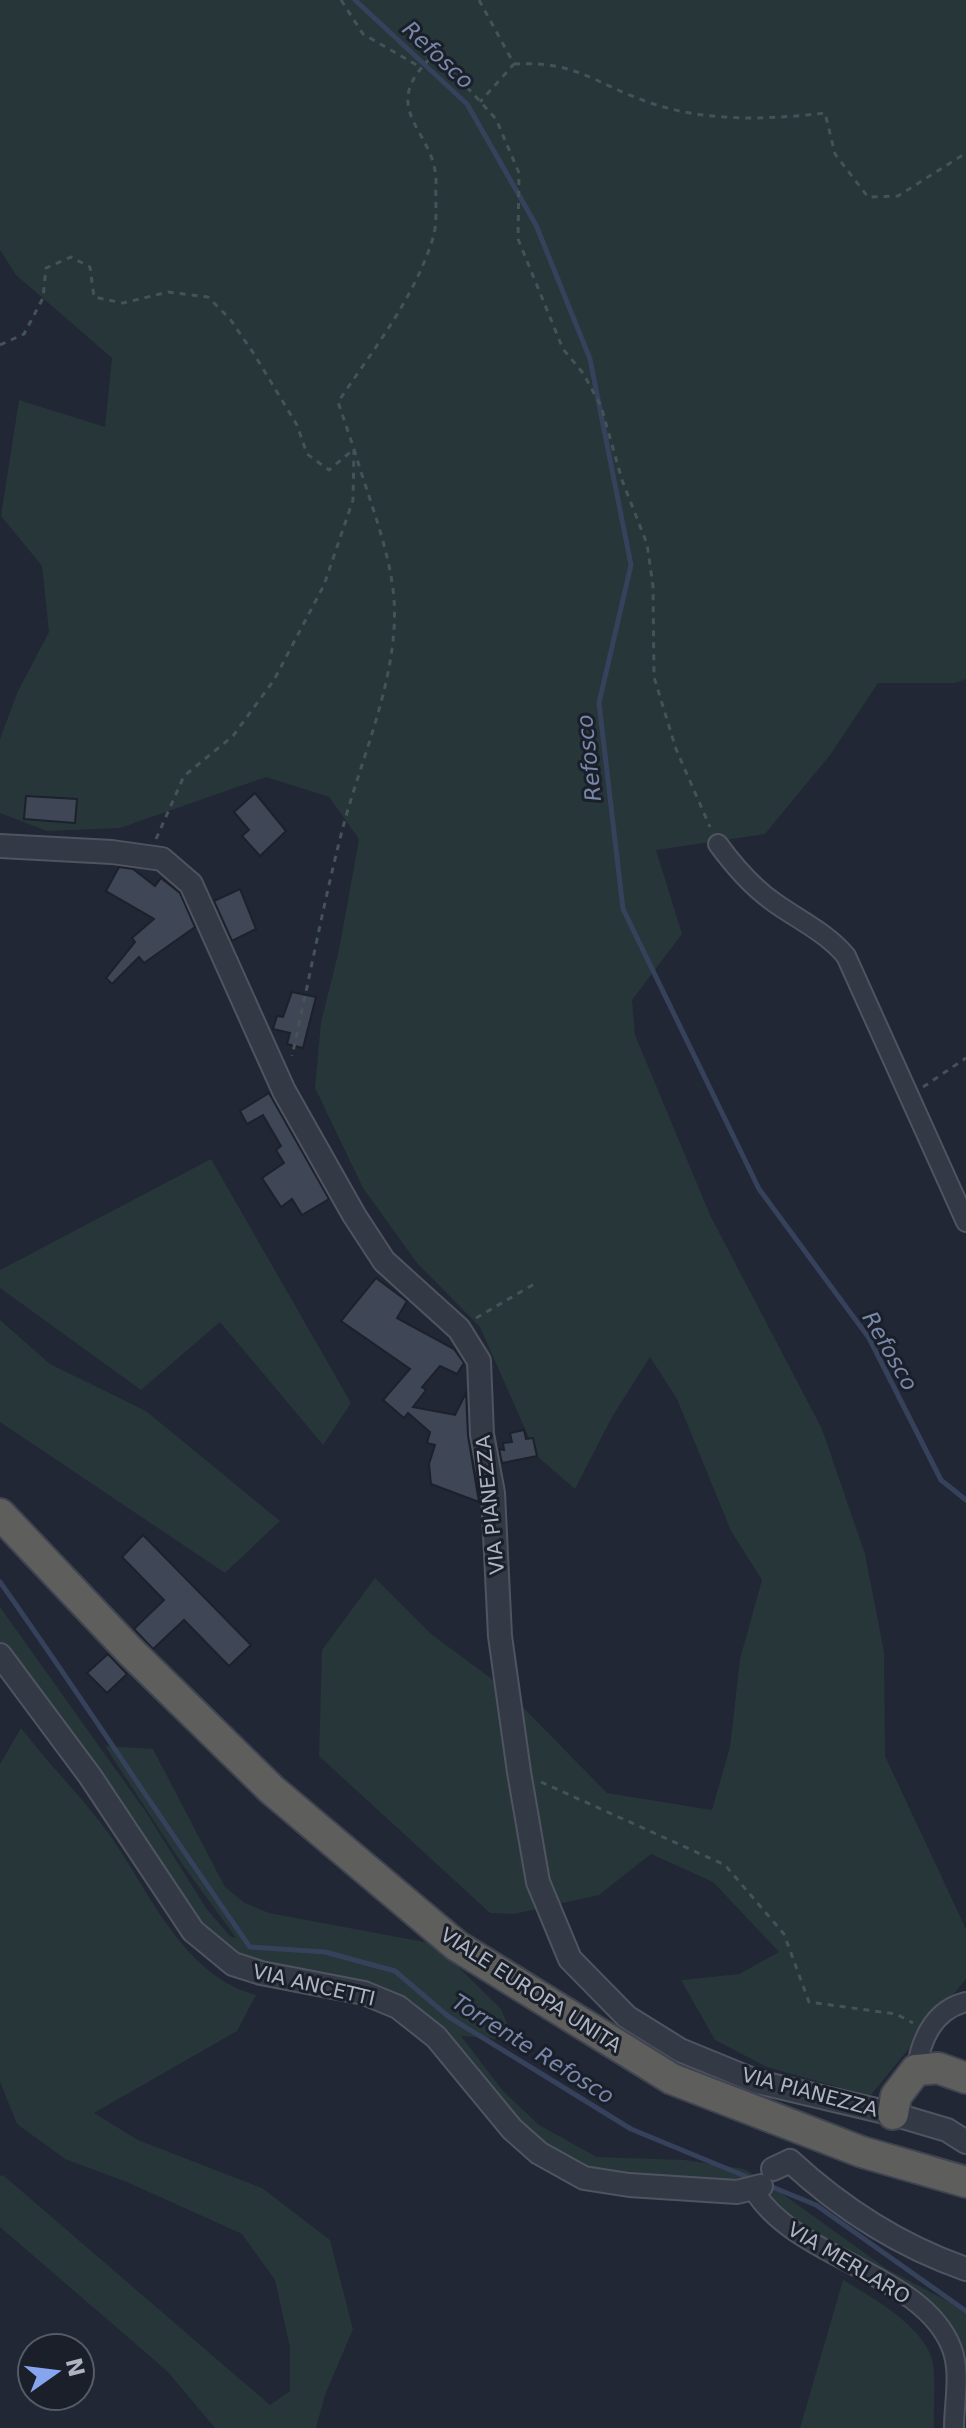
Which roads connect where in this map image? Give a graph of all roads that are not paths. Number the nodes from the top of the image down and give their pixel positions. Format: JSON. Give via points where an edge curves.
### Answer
{"nodes":[{"id":1,"x":718,"y":844,"type":"road end"},
{"id":2,"x":0,"y":846,"type":"edge"},
{"id":3,"x":966,"y":1222,"type":"edge"},
{"id":4,"x":0,"y":1514,"type":"edge"},
{"id":5,"x":0,"y":1655,"type":"edge"},
{"id":6,"x":966,"y":2002,"type":"edge"},
{"id":7,"x":916,"y":2070,"type":"junction"},
{"id":8,"x":966,"y":2078,"type":"edge"},
{"id":9,"x":893,"y":2114,"type":"junction"},
{"id":10,"x":966,"y":2142,"type":"edge"},
{"id":11,"x":763,"y":2182,"type":"junction"},
{"id":12,"x":966,"y":2182,"type":"edge"},
{"id":13,"x":966,"y":2269,"type":"edge"},
{"id":14,"x":954,"y":2428,"type":"edge"}],
"edges":[{"from":1,"to":3,"type":"street","via":[[750,882],[846,956]]},
{"from":2,"to":9,"type":"street","name":"VIA PIANEZZA","via":[[162,859],[191,884],[284,1091],[384,1261],[459,1329],[479,1361],[500,1636],[519,1772],[538,1882],[570,1959],[627,2017],[680,2050],[758,2082]]},
{"from":4,"to":12,"type":"highway","name":"VIALE EUROPA UNITA","via":[[271,1789],[457,1946],[672,2079],[862,2152]]},
{"from":5,"to":11,"type":"street","name":"VIA ANCETTI","via":[[90,1776],[193,1931],[233,1964],[364,1993],[398,2007],[436,2037],[512,2129],[539,2153],[584,2178],[629,2185]]},
{"from":6,"to":7,"type":"street","via":[[944,2011],[928,2031]]},
{"from":7,"to":8,"type":"highway","via":[[938,2068]]},
{"from":7,"to":9,"type":"highway","via":[[896,2096]]},
{"from":9,"to":10,"type":"street","name":"VIA PIANEZZA","via":[[947,2130]]},
{"from":11,"to":13,"type":"street","name":"VIA ANCETTI","via":[[790,2161],[876,2228]]},
{"from":11,"to":14,"type":"street","name":"VIA MERLARO","via":[[780,2222],[922,2306],[953,2350]]}]}
